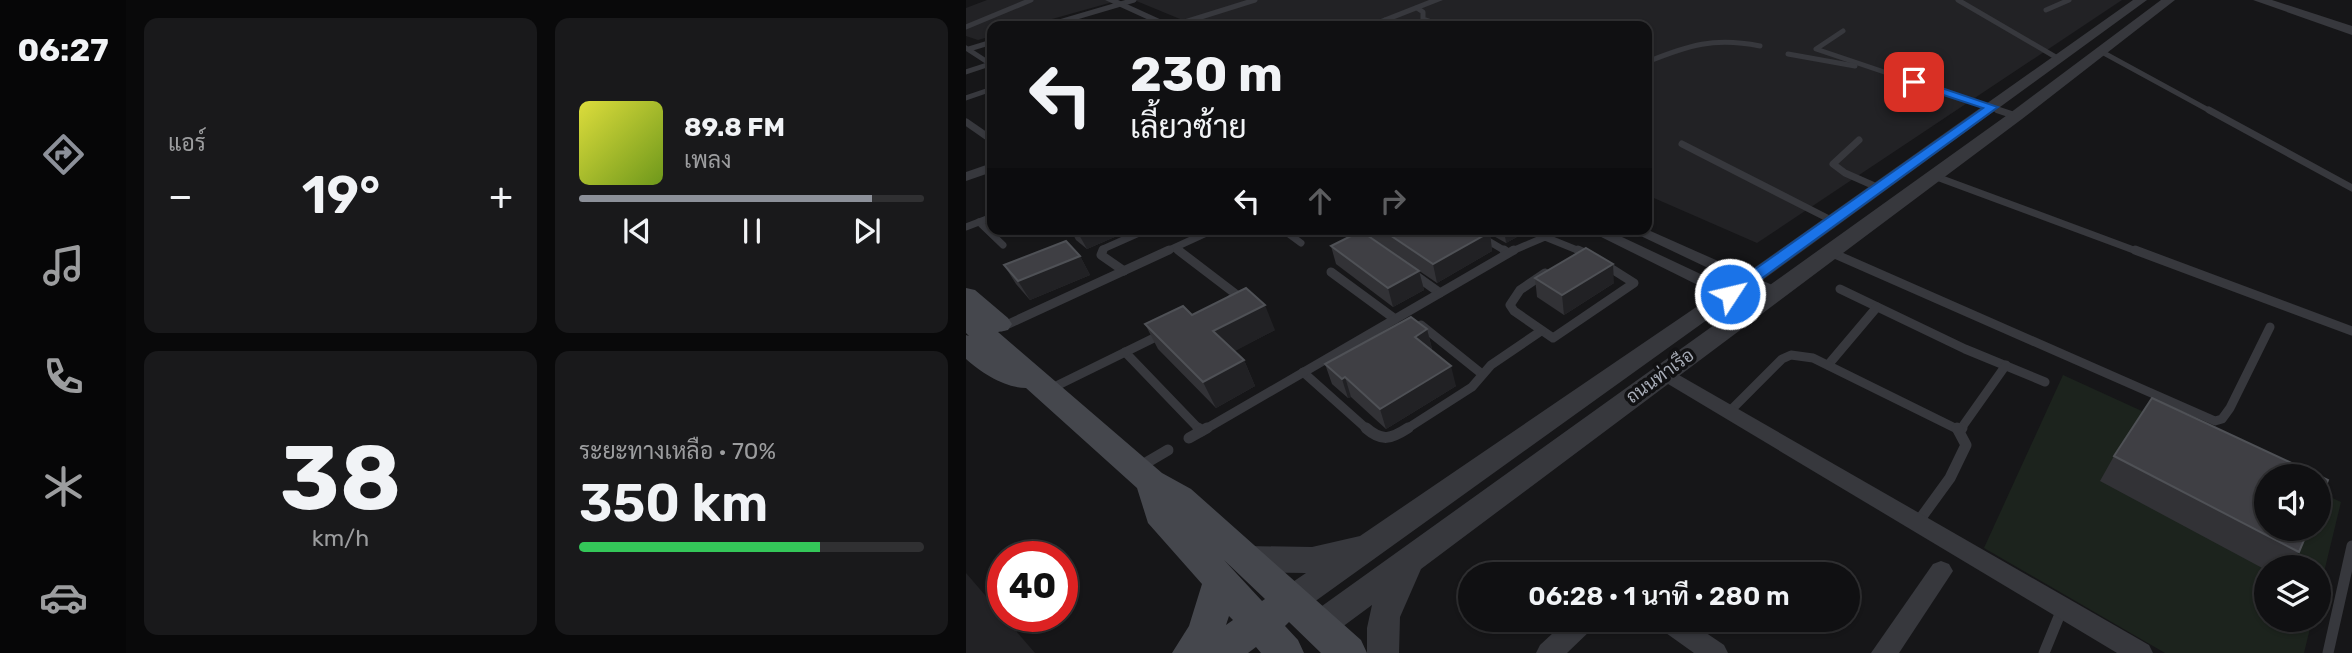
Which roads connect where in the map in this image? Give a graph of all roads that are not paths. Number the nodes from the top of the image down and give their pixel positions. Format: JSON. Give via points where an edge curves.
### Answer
{"nodes":[{"id":1,"x":1031,"y":0,"type":"edge"},
{"id":2,"x":1134,"y":0,"type":"edge"},
{"id":3,"x":1255,"y":0,"type":"edge"},
{"id":4,"x":1438,"y":0,"type":"edge"},
{"id":5,"x":1958,"y":0,"type":"edge"},
{"id":6,"x":2069,"y":0,"type":"edge"},
{"id":7,"x":2140,"y":0,"type":"edge"},
{"id":8,"x":2169,"y":0,"type":"edge"},
{"id":9,"x":2259,"y":0,"type":"edge"},
{"id":10,"x":2277,"y":0,"type":"edge"},
{"id":11,"x":1115,"y":2,"type":"edge"},
{"id":12,"x":1416,"y":8,"type":"junction"},
{"id":13,"x":2046,"y":10,"type":"dead end"},
{"id":14,"x":1385,"y":20,"type":"joint"},
{"id":15,"x":1060,"y":21,"type":"edge"},
{"id":16,"x":1159,"y":21,"type":"edge"},
{"id":17,"x":1187,"y":21,"type":"edge"},
{"id":18,"x":1382,"y":21,"type":"edge"},
{"id":19,"x":1429,"y":21,"type":"edge"},
{"id":20,"x":2352,"y":25,"type":"edge"},
{"id":21,"x":966,"y":27,"type":"edge"},
{"id":22,"x":1843,"y":31,"type":"dead end"},
{"id":23,"x":2352,"y":31,"type":"edge"},
{"id":24,"x":987,"y":43,"type":"edge"},
{"id":25,"x":1760,"y":46,"type":"dead end"},
{"id":26,"x":967,"y":48,"type":"edge"},
{"id":27,"x":2102,"y":52,"type":"junction"},
{"id":28,"x":1788,"y":54,"type":"dead end"},
{"id":29,"x":2060,"y":59,"type":"junction"},
{"id":30,"x":1652,"y":60,"type":"edge"},
{"id":31,"x":987,"y":61,"type":"edge"},
{"id":32,"x":987,"y":65,"type":"edge"},
{"id":33,"x":1862,"y":65,"type":"junction"},
{"id":34,"x":966,"y":72,"type":"edge"},
{"id":35,"x":987,"y":91,"type":"edge"},
{"id":36,"x":966,"y":98,"type":"edge"},
{"id":37,"x":1992,"y":107,"type":"junction"},
{"id":38,"x":2017,"y":116,"type":"junction"},
{"id":39,"x":966,"y":122,"type":"edge"},
{"id":40,"x":987,"y":137,"type":"edge"},
{"id":41,"x":1859,"y":140,"type":"dead end"},
{"id":42,"x":1682,"y":144,"type":"dead end"},
{"id":43,"x":987,"y":169,"type":"edge"},
{"id":44,"x":1934,"y":176,"type":"junction"},
{"id":45,"x":966,"y":177,"type":"edge"},
{"id":46,"x":1880,"y":188,"type":"junction"},
{"id":47,"x":2352,"y":188,"type":"edge"},
{"id":48,"x":987,"y":219,"type":"edge"},
{"id":49,"x":1833,"y":221,"type":"junction"},
{"id":50,"x":979,"y":222,"type":"junction"},
{"id":51,"x":966,"y":227,"type":"edge"},
{"id":52,"x":987,"y":230,"type":"edge"},
{"id":53,"x":993,"y":235,"type":"edge"},
{"id":54,"x":1134,"y":235,"type":"edge"},
{"id":55,"x":1198,"y":235,"type":"edge"},
{"id":56,"x":1290,"y":235,"type":"edge"},
{"id":57,"x":1355,"y":235,"type":"edge"},
{"id":58,"x":1478,"y":235,"type":"edge"},
{"id":59,"x":1605,"y":235,"type":"edge"},
{"id":60,"x":1646,"y":235,"type":"edge"},
{"id":61,"x":1301,"y":243,"type":"dead end"},
{"id":62,"x":1367,"y":243,"type":"edge"},
{"id":63,"x":1003,"y":245,"type":"dead end"},
{"id":64,"x":1175,"y":248,"type":"junction"},
{"id":65,"x":1581,"y":252,"type":"junction"},
{"id":66,"x":1830,"y":252,"type":"junction"},
{"id":67,"x":1508,"y":253,"type":"junction"},
{"id":68,"x":1571,"y":258,"type":"edge"},
{"id":69,"x":1398,"y":265,"type":"edge"},
{"id":70,"x":1124,"y":271,"type":"junction"},
{"id":71,"x":1550,"y":271,"type":"edge"},
{"id":72,"x":1331,"y":272,"type":"dead end"},
{"id":73,"x":1748,"y":281,"type":"junction"},
{"id":74,"x":1840,"y":289,"type":"dead end"},
{"id":75,"x":1773,"y":292,"type":"junction"},
{"id":76,"x":1440,"y":293,"type":"junction"},
{"id":77,"x":1730,"y":294,"type":"junction"},
{"id":78,"x":966,"y":296,"type":"edge"},
{"id":79,"x":1217,"y":306,"type":"edge"},
{"id":80,"x":1754,"y":306,"type":"junction"},
{"id":81,"x":1877,"y":307,"type":"junction"},
{"id":82,"x":1405,"y":313,"type":"junction"},
{"id":83,"x":966,"y":319,"type":"edge"},
{"id":84,"x":1395,"y":319,"type":"junction"},
{"id":85,"x":1002,"y":327,"type":"junction"},
{"id":86,"x":2270,"y":327,"type":"dead end"},
{"id":87,"x":1171,"y":329,"type":"edge"},
{"id":88,"x":1541,"y":331,"type":"junction"},
{"id":89,"x":2352,"y":331,"type":"edge"},
{"id":90,"x":966,"y":344,"type":"edge"},
{"id":91,"x":1125,"y":352,"type":"junction"},
{"id":92,"x":1828,"y":365,"type":"junction"},
{"id":93,"x":2006,"y":365,"type":"junction"},
{"id":94,"x":1303,"y":372,"type":"junction"},
{"id":95,"x":1665,"y":373,"type":"junction"},
{"id":96,"x":1482,"y":374,"type":"junction"},
{"id":97,"x":2045,"y":382,"type":"dead end"},
{"id":98,"x":1048,"y":390,"type":"junction"},
{"id":99,"x":1730,"y":411,"type":"junction"},
{"id":100,"x":1960,"y":430,"type":"junction"},
{"id":101,"x":1201,"y":431,"type":"junction"},
{"id":102,"x":1189,"y":438,"type":"dead end"},
{"id":103,"x":1168,"y":450,"type":"dead end"},
{"id":104,"x":1144,"y":475,"type":"junction"},
{"id":105,"x":1918,"y":522,"type":"junction"},
{"id":106,"x":1374,"y":544,"type":"junction"},
{"id":107,"x":2352,"y":546,"type":"edge"},
{"id":108,"x":1410,"y":561,"type":"junction"},
{"id":109,"x":1233,"y":570,"type":"junction"},
{"id":110,"x":1941,"y":571,"type":"dead end"},
{"id":111,"x":1292,"y":600,"type":"junction"},
{"id":112,"x":2063,"y":608,"type":"junction"},
{"id":113,"x":1258,"y":624,"type":"junction"},
{"id":114,"x":1319,"y":626,"type":"junction"},
{"id":115,"x":1571,"y":632,"type":"edge"},
{"id":116,"x":1685,"y":632,"type":"edge"},
{"id":117,"x":1191,"y":653,"type":"edge"},
{"id":118,"x":1217,"y":653,"type":"edge"},
{"id":119,"x":1284,"y":653,"type":"edge"},
{"id":120,"x":1348,"y":653,"type":"edge"},
{"id":121,"x":1383,"y":653,"type":"edge"},
{"id":122,"x":1549,"y":653,"type":"edge"},
{"id":123,"x":1715,"y":653,"type":"edge"},
{"id":124,"x":1884,"y":653,"type":"edge"},
{"id":125,"x":2044,"y":653,"type":"edge"},
{"id":126,"x":2140,"y":653,"type":"edge"},
{"id":127,"x":2328,"y":653,"type":"edge"}],
"edges":[{"from":1,"to":21,"type":"lane"},
{"from":2,"to":11,"type":"lane"},
{"from":3,"to":17,"type":"lane"},
{"from":4,"to":12,"type":"street"},
{"from":5,"to":29,"type":"lane"},
{"from":6,"to":13,"type":"lane"},
{"from":7,"to":29,"type":"street","name":"ถนนท่าเรือ"},
{"from":8,"to":27,"type":"street","name":"ถนนท่าเรือ"},
{"from":9,"to":23,"type":"street"},
{"from":10,"to":20,"type":"street"},
{"from":11,"to":15,"type":"lane"},
{"from":11,"to":16,"type":"street"},
{"from":12,"to":14,"type":"street"},
{"from":12,"to":19,"type":"lane"},
{"from":14,"to":18,"type":"street"},
{"from":22,"to":33,"type":"lane","via":[[1816,49]]},
{"from":24,"to":26,"type":"lane"},
{"from":25,"to":30,"type":"lane","via":[[1706,39]]},
{"from":26,"to":31,"type":"lane"},
{"from":27,"to":38,"type":"street","name":"ถนนท่าเรือ"},
{"from":27,"to":47,"type":"lane"},
{"from":28,"to":33,"type":"lane"},
{"from":29,"to":37,"type":"street","name":"ถนนท่าเรือ"},
{"from":32,"to":34,"type":"lane"},
{"from":33,"to":37,"type":"lane"},
{"from":35,"to":36,"type":"lane"},
{"from":37,"to":38,"type":"lane"},
{"from":37,"to":46,"type":"street","name":"ถนนท่าเรือ"},
{"from":38,"to":44,"type":"street","name":"ถนนท่าเรือ"},
{"from":39,"to":40,"type":"lane"},
{"from":41,"to":46,"type":"lane","via":[[1833,164]]},
{"from":42,"to":49,"type":"lane"},
{"from":43,"to":45,"type":"street"},
{"from":44,"to":66,"type":"street","name":"ถนนท่าเรือ"},
{"from":44,"to":89,"type":"lane"},
{"from":46,"to":49,"type":"street","name":"ถนนท่าเรือ"},
{"from":48,"to":50,"type":"lane"},
{"from":49,"to":73,"type":"street","name":"ถนนท่าเรือ"},
{"from":50,"to":51,"type":"lane"},
{"from":50,"to":52,"type":"lane"},
{"from":53,"to":63,"type":"lane"},
{"from":54,"to":70,"type":"lane","via":[[1103,249],[1101,255]]},
{"from":55,"to":64,"type":"lane"},
{"from":56,"to":61,"type":"lane"},
{"from":57,"to":62,"type":"lane"},
{"from":58,"to":67,"type":"lane"},
{"from":59,"to":77,"type":"street"},
{"from":60,"to":73,"type":"street"},
{"from":64,"to":70,"type":"lane"},
{"from":64,"to":79,"type":"lane","via":[[1237,295]]},
{"from":65,"to":67,"type":"lane","via":[[1545,237]]},
{"from":65,"to":68,"type":"lane"},
{"from":65,"to":88,"type":"lane","via":[[1634,283],[1558,336]]},
{"from":66,"to":75,"type":"street","name":"ถนนท่าเรือ"},
{"from":66,"to":86,"type":"lane","via":[[2215,421],[2231,408]]},
{"from":67,"to":76,"type":"lane"},
{"from":69,"to":76,"type":"lane"},
{"from":70,"to":85,"type":"lane"},
{"from":71,"to":88,"type":"lane","via":[[1522,289],[1510,305]]},
{"from":72,"to":84,"type":"lane"},
{"from":73,"to":75,"type":"street"},
{"from":73,"to":77,"type":"street","name":"ถนนท่าเรือ"},
{"from":74,"to":81,"type":"lane"},
{"from":75,"to":80,"type":"street","name":"ถนนท่าเรือ"},
{"from":76,"to":82,"type":"lane"},
{"from":77,"to":80,"type":"street"},
{"from":77,"to":106,"type":"street","name":"ถนนท่าเรือ"},
{"from":78,"to":85,"type":"main road"},
{"from":80,"to":95,"type":"street","name":"ถนนท่าเรือ"},
{"from":81,"to":92,"type":"lane"},
{"from":81,"to":93,"type":"lane"},
{"from":82,"to":84,"type":"lane"},
{"from":82,"to":96,"type":"lane"},
{"from":83,"to":98,"type":"main road"},
{"from":84,"to":94,"type":"lane"},
{"from":85,"to":98,"type":"main road"},
{"from":87,"to":91,"type":"lane"},
{"from":88,"to":96,"type":"lane"},
{"from":90,"to":98,"type":"main road","via":[[987,363]]},
{"from":91,"to":98,"type":"lane"},
{"from":91,"to":101,"type":"lane"},
{"from":92,"to":99,"type":"lane","via":[[1798,355],[1782,359]]},
{"from":92,"to":100,"type":"lane"},
{"from":93,"to":97,"type":"lane"},
{"from":93,"to":100,"type":"lane"},
{"from":94,"to":96,"type":"lane","via":[[1377,437],[1387,439],[1472,387]]},
{"from":94,"to":101,"type":"lane"},
{"from":95,"to":99,"type":"street"},
{"from":95,"to":108,"type":"street","name":"ถนนท่าเรือ"},
{"from":98,"to":104,"type":"main road"},
{"from":99,"to":105,"type":"street"},
{"from":100,"to":105,"type":"lane","via":[[1966,446],[1950,478]]},
{"from":101,"to":102,"type":"lane"},
{"from":103,"to":104,"type":"lane"},
{"from":104,"to":109,"type":"main road","via":[[1160,513]]},
{"from":105,"to":112,"type":"street"},
{"from":106,"to":109,"type":"street","via":[[1312,560]]},
{"from":106,"to":111,"type":"street","name":"ถนนท่าเรือ"},
{"from":107,"to":127,"type":"lane"},
{"from":108,"to":114,"type":"street","name":"ถนนท่าเรือ"},
{"from":108,"to":121,"type":"street","via":[[1385,605]]},
{"from":109,"to":111,"type":"main road"},
{"from":109,"to":113,"type":"main road"},
{"from":109,"to":117,"type":"main road","via":[[1205,635]]},
{"from":110,"to":124,"type":"street"},
{"from":111,"to":113,"type":"main road"},
{"from":111,"to":114,"type":"main road"},
{"from":112,"to":125,"type":"lane"},
{"from":112,"to":126,"type":"street"},
{"from":113,"to":118,"type":"main road"},
{"from":113,"to":119,"type":"main road"},
{"from":114,"to":119,"type":"main road"},
{"from":114,"to":120,"type":"main road"},
{"from":115,"to":122,"type":"street"},
{"from":116,"to":123,"type":"street"}]}
